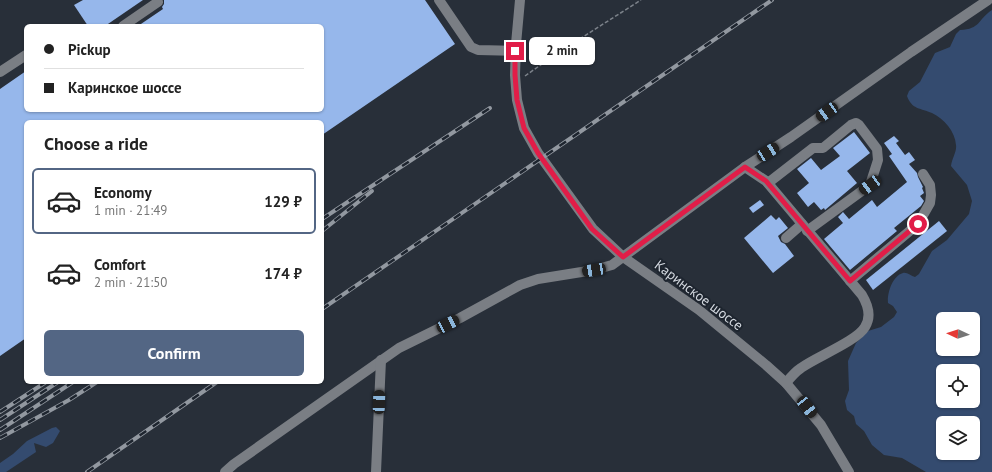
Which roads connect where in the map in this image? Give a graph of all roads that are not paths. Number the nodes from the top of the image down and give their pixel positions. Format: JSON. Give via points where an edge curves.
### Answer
{"nodes":[{"id":1,"x":520,"y":0,"type":"edge"},
{"id":2,"x":988,"y":0,"type":"edge"},
{"id":3,"x":441,"y":1,"type":"edge"},
{"id":4,"x":158,"y":2,"type":"dead end"},
{"id":5,"x":126,"y":24,"type":"edge"},
{"id":6,"x":515,"y":51,"type":"junction"},
{"id":7,"x":24,"y":56,"type":"edge"},
{"id":8,"x":0,"y":72,"type":"edge"},
{"id":9,"x":745,"y":167,"type":"junction"},
{"id":10,"x":923,"y":174,"type":"dead end"},
{"id":11,"x":768,"y":183,"type":"junction"},
{"id":12,"x":804,"y":227,"type":"junction"},
{"id":13,"x":786,"y":238,"type":"dead end"},
{"id":14,"x":623,"y":257,"type":"junction"},
{"id":15,"x":850,"y":281,"type":"junction"},
{"id":16,"x":381,"y":360,"type":"junction"},
{"id":17,"x":786,"y":383,"type":"junction"},
{"id":18,"x":225,"y":472,"type":"edge"},
{"id":19,"x":376,"y":472,"type":"edge"},
{"id":20,"x":849,"y":472,"type":"edge"}],
"edges":[{"from":1,"to":6,"type":"street","name":"Каринское шоссе"},
{"from":2,"to":9,"type":"street"},
{"from":3,"to":6,"type":"street","via":[[471,47],[478,50]]},
{"from":4,"to":5,"type":"street"},
{"from":6,"to":14,"type":"street","name":"Каринское шоссе","via":[[515,83],[524,128],[538,153],[592,229]]},
{"from":7,"to":8,"type":"street"},
{"from":9,"to":11,"type":"street"},
{"from":9,"to":14,"type":"street"},
{"from":10,"to":15,"type":"street","via":[[930,185],[931,195],[930,203],[918,224]]},
{"from":11,"to":12,"type":"street"},
{"from":11,"to":12,"type":"street","via":[[813,148],[824,148],[851,125],[859,125],[877,149],[878,160],[870,185]]},
{"from":12,"to":13,"type":"street"},
{"from":12,"to":15,"type":"street"},
{"from":14,"to":16,"type":"street","via":[[612,265],[594,270],[538,279],[520,285],[399,348]]},
{"from":14,"to":17,"type":"street","name":"Каринское шоссе","via":[[699,310]]},
{"from":15,"to":17,"type":"street","via":[[868,305],[866,326],[857,336],[800,368]]},
{"from":16,"to":18,"type":"street"},
{"from":16,"to":19,"type":"street"},
{"from":17,"to":20,"type":"street","name":"Каринское шоссе","via":[[821,425]]}]}
